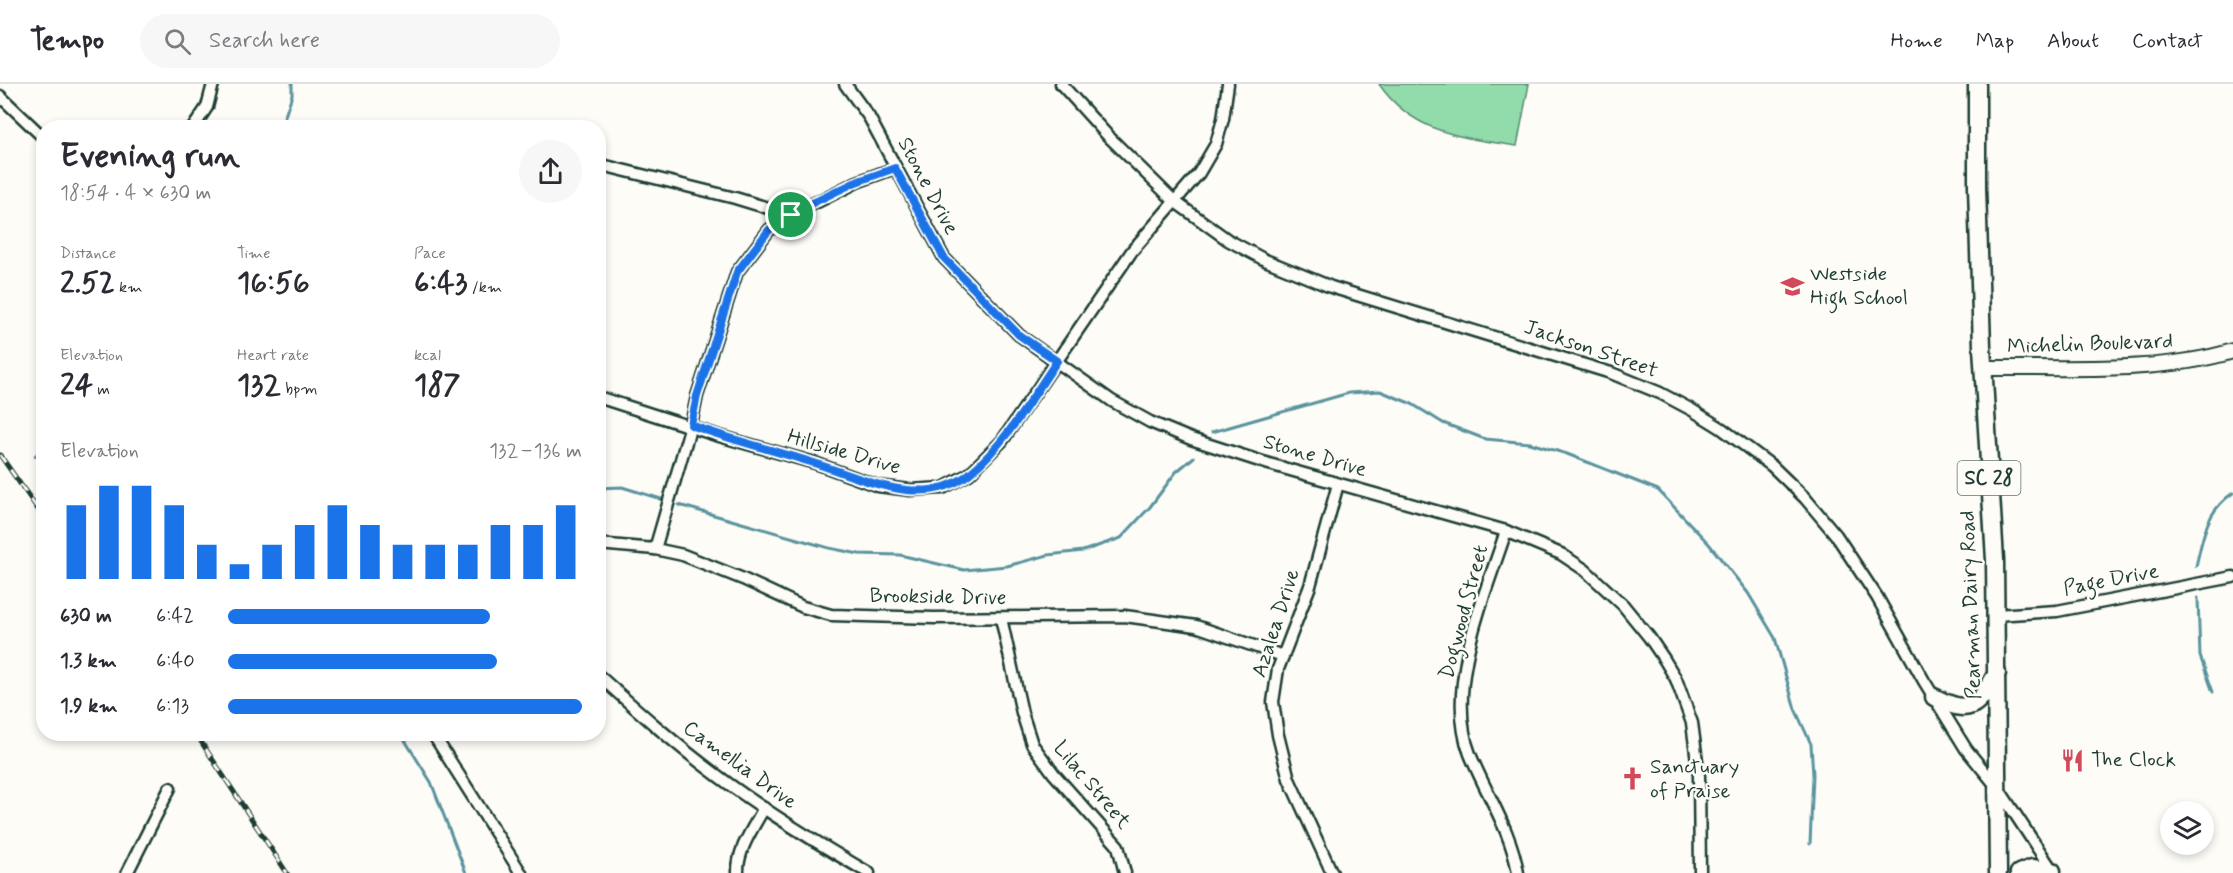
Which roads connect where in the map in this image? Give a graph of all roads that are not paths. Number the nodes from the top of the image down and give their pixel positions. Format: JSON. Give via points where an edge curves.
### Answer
{"nodes":[{"id":1,"x":213,"y":84,"type":"edge"},
{"id":2,"x":845,"y":84,"type":"edge"},
{"id":3,"x":1061,"y":84,"type":"edge"},
{"id":4,"x":1228,"y":84,"type":"edge"},
{"id":5,"x":1977,"y":84,"type":"edge"},
{"id":6,"x":0,"y":96,"type":"edge"},
{"id":7,"x":198,"y":120,"type":"edge"},
{"id":8,"x":36,"y":130,"type":"edge"},
{"id":9,"x":606,"y":166,"type":"edge"},
{"id":10,"x":895,"y":168,"type":"junction"},
{"id":11,"x":1174,"y":201,"type":"junction"},
{"id":12,"x":791,"y":215,"type":"junction"},
{"id":13,"x":2233,"y":351,"type":"edge"},
{"id":14,"x":1057,"y":361,"type":"junction"},
{"id":15,"x":1983,"y":368,"type":"junction"},
{"id":16,"x":606,"y":399,"type":"edge"},
{"id":17,"x":691,"y":425,"type":"junction"},
{"id":18,"x":1338,"y":484,"type":"junction"},
{"id":19,"x":1506,"y":531,"type":"junction"},
{"id":20,"x":606,"y":545,"type":"edge"},
{"id":21,"x":655,"y":549,"type":"junction"},
{"id":22,"x":2233,"y":577,"type":"edge"},
{"id":23,"x":1996,"y":615,"type":"junction"},
{"id":24,"x":1001,"y":618,"type":"junction"},
{"id":25,"x":1283,"y":656,"type":"junction"},
{"id":26,"x":1997,"y":672,"type":"junction"},
{"id":27,"x":606,"y":682,"type":"edge"},
{"id":28,"x":1934,"y":697,"type":"junction"},
{"id":29,"x":437,"y":741,"type":"edge"},
{"id":30,"x":170,"y":788,"type":"dead end"},
{"id":31,"x":1998,"y":788,"type":"junction"},
{"id":32,"x":764,"y":808,"type":"junction"},
{"id":33,"x":2053,"y":872,"type":"edge"},
{"id":34,"x":127,"y":873,"type":"edge"},
{"id":35,"x":521,"y":873,"type":"edge"},
{"id":36,"x":738,"y":873,"type":"edge"},
{"id":37,"x":869,"y":873,"type":"edge"},
{"id":38,"x":1125,"y":873,"type":"edge"},
{"id":39,"x":1332,"y":873,"type":"edge"},
{"id":40,"x":1518,"y":873,"type":"edge"},
{"id":41,"x":1700,"y":873,"type":"edge"},
{"id":42,"x":1998,"y":873,"type":"edge"},
{"id":43,"x":2019,"y":873,"type":"edge"}],
"edges":[{"from":1,"to":7,"type":"street","via":[[207,107]]},
{"from":2,"to":10,"type":"street","name":"Stone Drive","via":[[869,117]]},
{"from":3,"to":11,"type":"street","name":"Jackson Street"},
{"from":4,"to":11,"type":"street","name":"Hillside Drive","via":[[1216,144],[1199,173]]},
{"from":5,"to":15,"type":"highway","name":"Pearman Dairy Road","number":"SC 28"},
{"from":6,"to":8,"type":"street"},
{"from":9,"to":12,"type":"street"},
{"from":10,"to":12,"type":"street","via":[[856,182]]},
{"from":10,"to":14,"type":"street","name":"Stone Drive","via":[[944,258],[1019,335]]},
{"from":11,"to":14,"type":"street","name":"Hillside Drive","via":[[1132,251]]},
{"from":11,"to":28,"type":"street","name":"Jackson Street","via":[[1228,240],[1299,275],[1611,373],[1660,393],[1721,428],[1772,466],[1836,535]]},
{"from":12,"to":17,"type":"street","via":[[769,230],[737,272]]},
{"from":13,"to":15,"type":"main road","name":"Michelin Boulevard","via":[[2133,367]]},
{"from":14,"to":17,"type":"street","name":"Hillside Drive","via":[[1002,441],[969,474],[943,488],[910,490],[878,486]]},
{"from":14,"to":18,"type":"street","name":"Stone Drive","via":[[1112,401],[1150,422],[1191,439]]},
{"from":15,"to":23,"type":"highway","name":"Pearman Dairy Road","number":"SC 28"},
{"from":16,"to":17,"type":"street","name":"Hillside Drive"},
{"from":17,"to":21,"type":"street"},
{"from":18,"to":19,"type":"street","name":"Stone Drive"},
{"from":18,"to":25,"type":"street","name":"Azalea Drive","via":[[1310,586]]},
{"from":19,"to":40,"type":"street","name":"Dogwood Street","via":[[1467,657],[1461,696],[1462,728],[1470,754],[1511,840]]},
{"from":19,"to":41,"type":"street","name":"Stone Drive","via":[[1562,554],[1585,570],[1629,613],[1676,679],[1697,747]]},
{"from":20,"to":21,"type":"street","name":"Brookside Drive"},
{"from":21,"to":24,"type":"street","name":"Brookside Drive","via":[[683,555],[802,607],[831,615]]},
{"from":22,"to":23,"type":"street","name":"Page Drive","via":[[2056,611]]},
{"from":23,"to":26,"type":"highway","name":"Pearman Dairy Road","number":"SC 28"},
{"from":24,"to":25,"type":"street","name":"Brookside Drive","via":[[1125,616],[1196,626]]},
{"from":24,"to":38,"type":"street","name":"Lilac Street","via":[[1032,744],[1118,846]]},
{"from":25,"to":39,"type":"street","name":"Azalea Drive","via":[[1272,702],[1278,735],[1290,779]]},
{"from":26,"to":28,"type":"highway","via":[[1975,704],[1953,706]]},
{"from":26,"to":31,"type":"highway","name":"Pearman Dairy Road","number":"SC 28"},
{"from":27,"to":32,"type":"street","name":"Camellia Drive","via":[[717,776]]},
{"from":28,"to":31,"type":"street","name":"Jackson Street","via":[[1966,749]]},
{"from":29,"to":35,"type":"street"},
{"from":30,"to":34,"type":"street"},
{"from":31,"to":33,"type":"street","name":"Jackson Street"},
{"from":31,"to":42,"type":"highway","name":"Pearman Dairy Road","number":"SC 28"},
{"from":32,"to":36,"type":"street","via":[[745,843]]},
{"from":32,"to":37,"type":"street","name":"Camellia Drive"},
{"from":33,"to":43,"type":"highway","via":[[2032,868]]}]}
